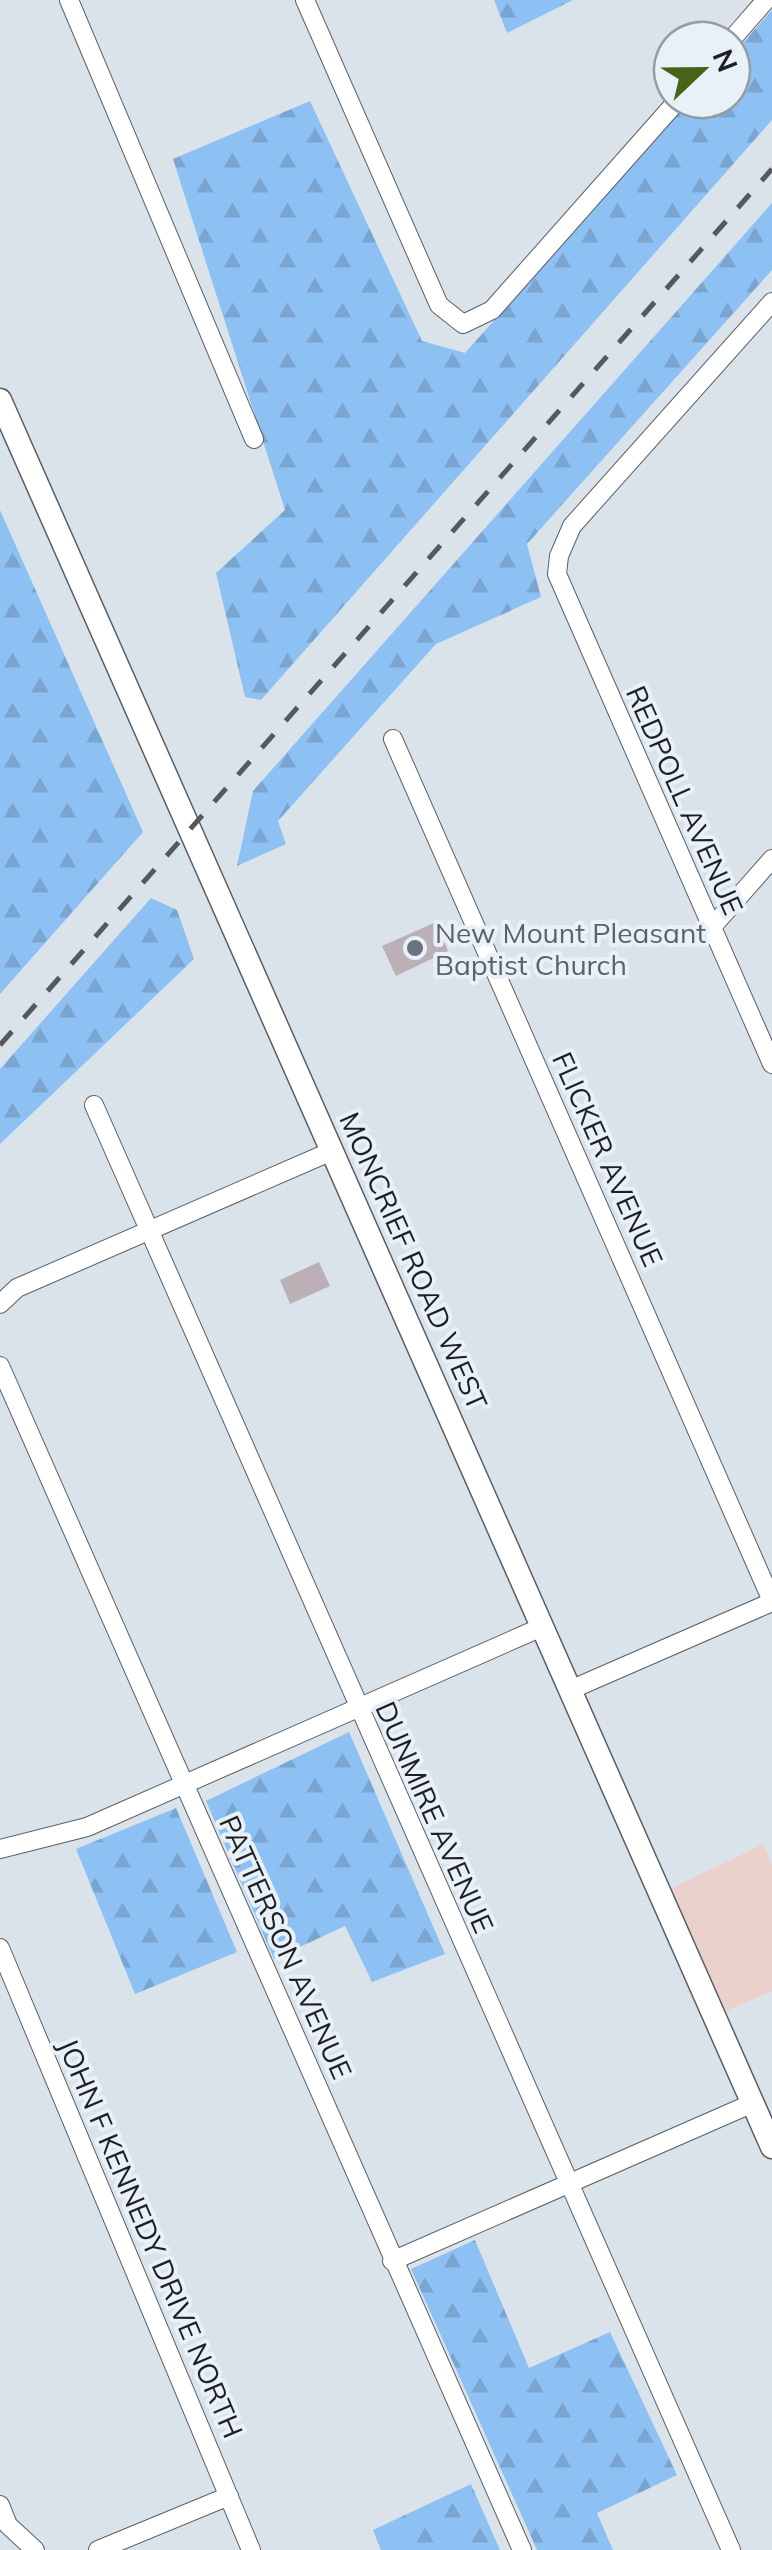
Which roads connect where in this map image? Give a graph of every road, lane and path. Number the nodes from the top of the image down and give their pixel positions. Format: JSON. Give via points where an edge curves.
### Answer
{"nodes":[{"id":1,"x":69,"y":0,"type":"edge"},
{"id":2,"x":305,"y":0,"type":"edge"},
{"id":3,"x":766,"y":0,"type":"edge"},
{"id":4,"x":748,"y":20,"type":"edge"},
{"id":5,"x":660,"y":120,"type":"edge"},
{"id":6,"x":772,"y":302,"type":"edge"},
{"id":7,"x":0,"y":400,"type":"edge"},
{"id":8,"x":254,"y":439,"type":"dead end"},
{"id":9,"x":393,"y":739,"type":"dead end"},
{"id":10,"x":772,"y":859,"type":"edge"},
{"id":11,"x":712,"y":928,"type":"junction"},
{"id":12,"x":772,"y":1064,"type":"edge"},
{"id":13,"x":94,"y":1105,"type":"dead end"},
{"id":14,"x":332,"y":1151,"type":"junction"},
{"id":15,"x":149,"y":1230,"type":"junction"},
{"id":16,"x":0,"y":1304,"type":"edge"},
{"id":17,"x":0,"y":1366,"type":"edge"},
{"id":18,"x":772,"y":1601,"type":"edge"},
{"id":19,"x":542,"y":1626,"type":"junction"},
{"id":20,"x":570,"y":1690,"type":"junction"},
{"id":21,"x":357,"y":1710,"type":"junction"},
{"id":22,"x":185,"y":1786,"type":"junction"},
{"id":23,"x":0,"y":1849,"type":"edge"},
{"id":24,"x":0,"y":1948,"type":"edge"},
{"id":25,"x":753,"y":2103,"type":"junction"},
{"id":26,"x":772,"y":2147,"type":"edge"},
{"id":27,"x":569,"y":2184,"type":"junction"},
{"id":28,"x":392,"y":2261,"type":"junction"},
{"id":29,"x":229,"y":2496,"type":"junction"},
{"id":30,"x":0,"y":2505,"type":"edge"},
{"id":31,"x":34,"y":2550,"type":"edge"},
{"id":32,"x":98,"y":2550,"type":"edge"},
{"id":33,"x":251,"y":2550,"type":"edge"},
{"id":34,"x":522,"y":2550,"type":"edge"},
{"id":35,"x":731,"y":2550,"type":"edge"}],
"edges":[{"from":1,"to":8,"type":"street"},
{"from":2,"to":5,"type":"street","via":[[439,305],[463,324],[492,310]]},
{"from":3,"to":4,"type":"street"},
{"from":6,"to":11,"type":"street","name":"REDPOLL AVENUE","via":[[572,526],[558,556],[562,592]]},
{"from":7,"to":14,"type":"street","name":"MONCRIEF ROAD WEST"},
{"from":9,"to":18,"type":"street","name":"FLICKER AVENUE"},
{"from":10,"to":11,"type":"street"},
{"from":11,"to":12,"type":"street","name":"REDPOLL AVENUE"},
{"from":13,"to":15,"type":"street","name":"DUNMIRE AVENUE"},
{"from":14,"to":15,"type":"street"},
{"from":14,"to":19,"type":"street","name":"MONCRIEF ROAD WEST"},
{"from":15,"to":16,"type":"street","via":[[17,1288]]},
{"from":15,"to":21,"type":"street","name":"DUNMIRE AVENUE"},
{"from":17,"to":22,"type":"street","name":"PATTERSON AVENUE"},
{"from":18,"to":20,"type":"street"},
{"from":19,"to":20,"type":"street","name":"MONCRIEF ROAD WEST"},
{"from":19,"to":21,"type":"street"},
{"from":20,"to":25,"type":"street","name":"MONCRIEF ROAD WEST"},
{"from":21,"to":22,"type":"street"},
{"from":21,"to":27,"type":"street","name":"DUNMIRE AVENUE"},
{"from":22,"to":23,"type":"street","via":[[87,1827]]},
{"from":22,"to":28,"type":"street","name":"PATTERSON AVENUE"},
{"from":24,"to":29,"type":"street","name":"JOHN F KENNEDY DRIVE NORTH"},
{"from":25,"to":26,"type":"street","name":"MONCRIEF ROAD WEST"},
{"from":25,"to":27,"type":"street"},
{"from":27,"to":28,"type":"street"},
{"from":27,"to":35,"type":"street","name":"DUNMIRE AVENUE"},
{"from":28,"to":34,"type":"street","name":"PATTERSON AVENUE"},
{"from":29,"to":32,"type":"street"},
{"from":29,"to":33,"type":"street","name":"JOHN F KENNEDY DRIVE NORTH"},
{"from":30,"to":31,"type":"street","via":[[8,2526]]}]}
